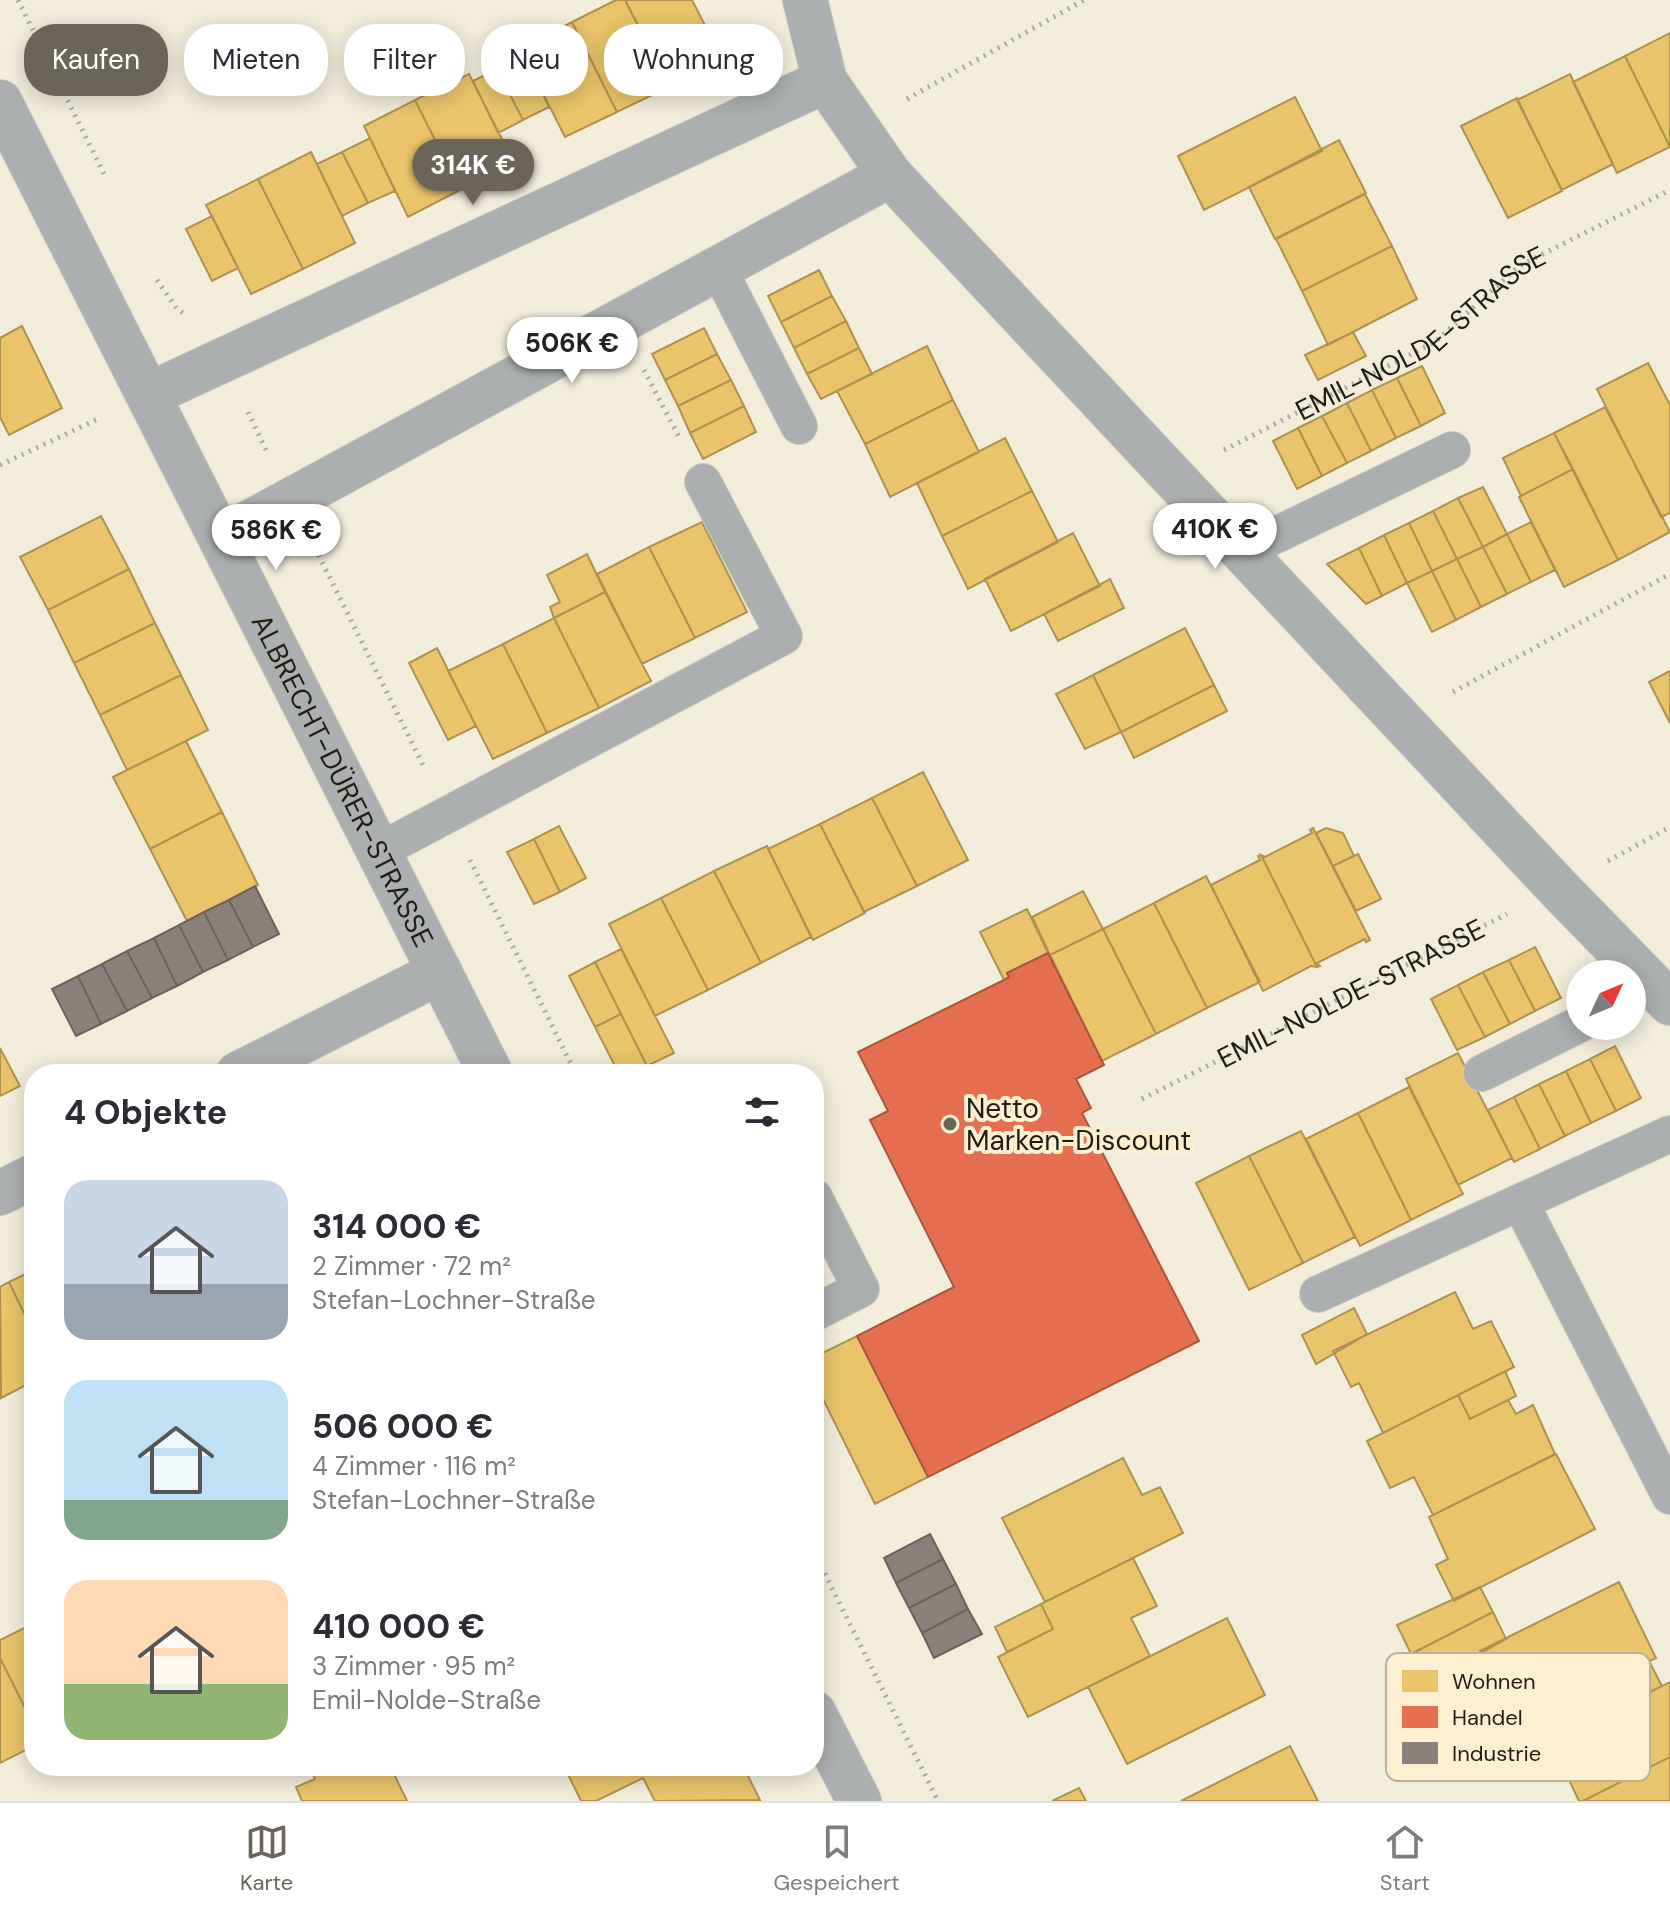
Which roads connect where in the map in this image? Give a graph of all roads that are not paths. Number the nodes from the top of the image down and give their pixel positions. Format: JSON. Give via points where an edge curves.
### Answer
{"nodes":[{"id":1,"x":805,"y":0,"type":"edge"},
{"id":2,"x":825,"y":81,"type":"junction"},
{"id":3,"x":0,"y":102,"type":"edge"},
{"id":4,"x":890,"y":175,"type":"junction"},
{"id":5,"x":718,"y":268,"type":"junction"},
{"id":6,"x":150,"y":394,"type":"junction"},
{"id":7,"x":799,"y":426,"type":"dead end"},
{"id":8,"x":1452,"y":450,"type":"dead end"},
{"id":9,"x":703,"y":482,"type":"road end"},
{"id":10,"x":221,"y":538,"type":"junction"},
{"id":11,"x":1243,"y":551,"type":"junction"},
{"id":12,"x":379,"y":851,"type":"junction"},
{"id":13,"x":440,"y":972,"type":"junction"},
{"id":14,"x":1652,"y":996,"type":"edge"},
{"id":15,"x":1566,"y":1031,"type":"edge"},
{"id":16,"x":258,"y":1064,"type":"edge"},
{"id":17,"x":486,"y":1064,"type":"edge"},
{"id":18,"x":1482,"y":1073,"type":"dead end"},
{"id":19,"x":1670,"y":1134,"type":"edge"},
{"id":20,"x":24,"y":1181,"type":"edge"},
{"id":21,"x":0,"y":1193,"type":"edge"},
{"id":22,"x":1521,"y":1204,"type":"junction"},
{"id":23,"x":824,"y":1217,"type":"edge"},
{"id":24,"x":1318,"y":1294,"type":"dead end"},
{"id":25,"x":824,"y":1308,"type":"edge"},
{"id":26,"x":1670,"y":1496,"type":"edge"},
{"id":27,"x":824,"y":1733,"type":"edge"},
{"id":28,"x":859,"y":1801,"type":"edge"}],
"edges":[{"from":1,"to":2,"type":"street"},
{"from":2,"to":4,"type":"street"},
{"from":2,"to":6,"type":"street"},
{"from":3,"to":6,"type":"street","name":"ALBRECHT-DÜRER-STRASSE"},
{"from":4,"to":5,"type":"street"},
{"from":4,"to":11,"type":"street"},
{"from":5,"to":7,"type":"lane"},
{"from":5,"to":10,"type":"street"},
{"from":6,"to":10,"type":"street","name":"ALBRECHT-DÜRER-STRASSE"},
{"from":8,"to":11,"type":"lane"},
{"from":9,"to":12,"type":"lane","via":[[784,636]]},
{"from":10,"to":12,"type":"street","name":"ALBRECHT-DÜRER-STRASSE"},
{"from":11,"to":14,"type":"street"},
{"from":12,"to":13,"type":"street","name":"ALBRECHT-DÜRER-STRASSE"},
{"from":13,"to":16,"type":"street"},
{"from":13,"to":17,"type":"street","name":"ALBRECHT-DÜRER-STRASSE"},
{"from":15,"to":18,"type":"lane"},
{"from":19,"to":22,"type":"lane"},
{"from":20,"to":21,"type":"street"},
{"from":22,"to":24,"type":"lane"},
{"from":22,"to":26,"type":"lane"},
{"from":23,"to":25,"type":"lane","via":[[861,1289]]},
{"from":27,"to":28,"type":"street"}]}
